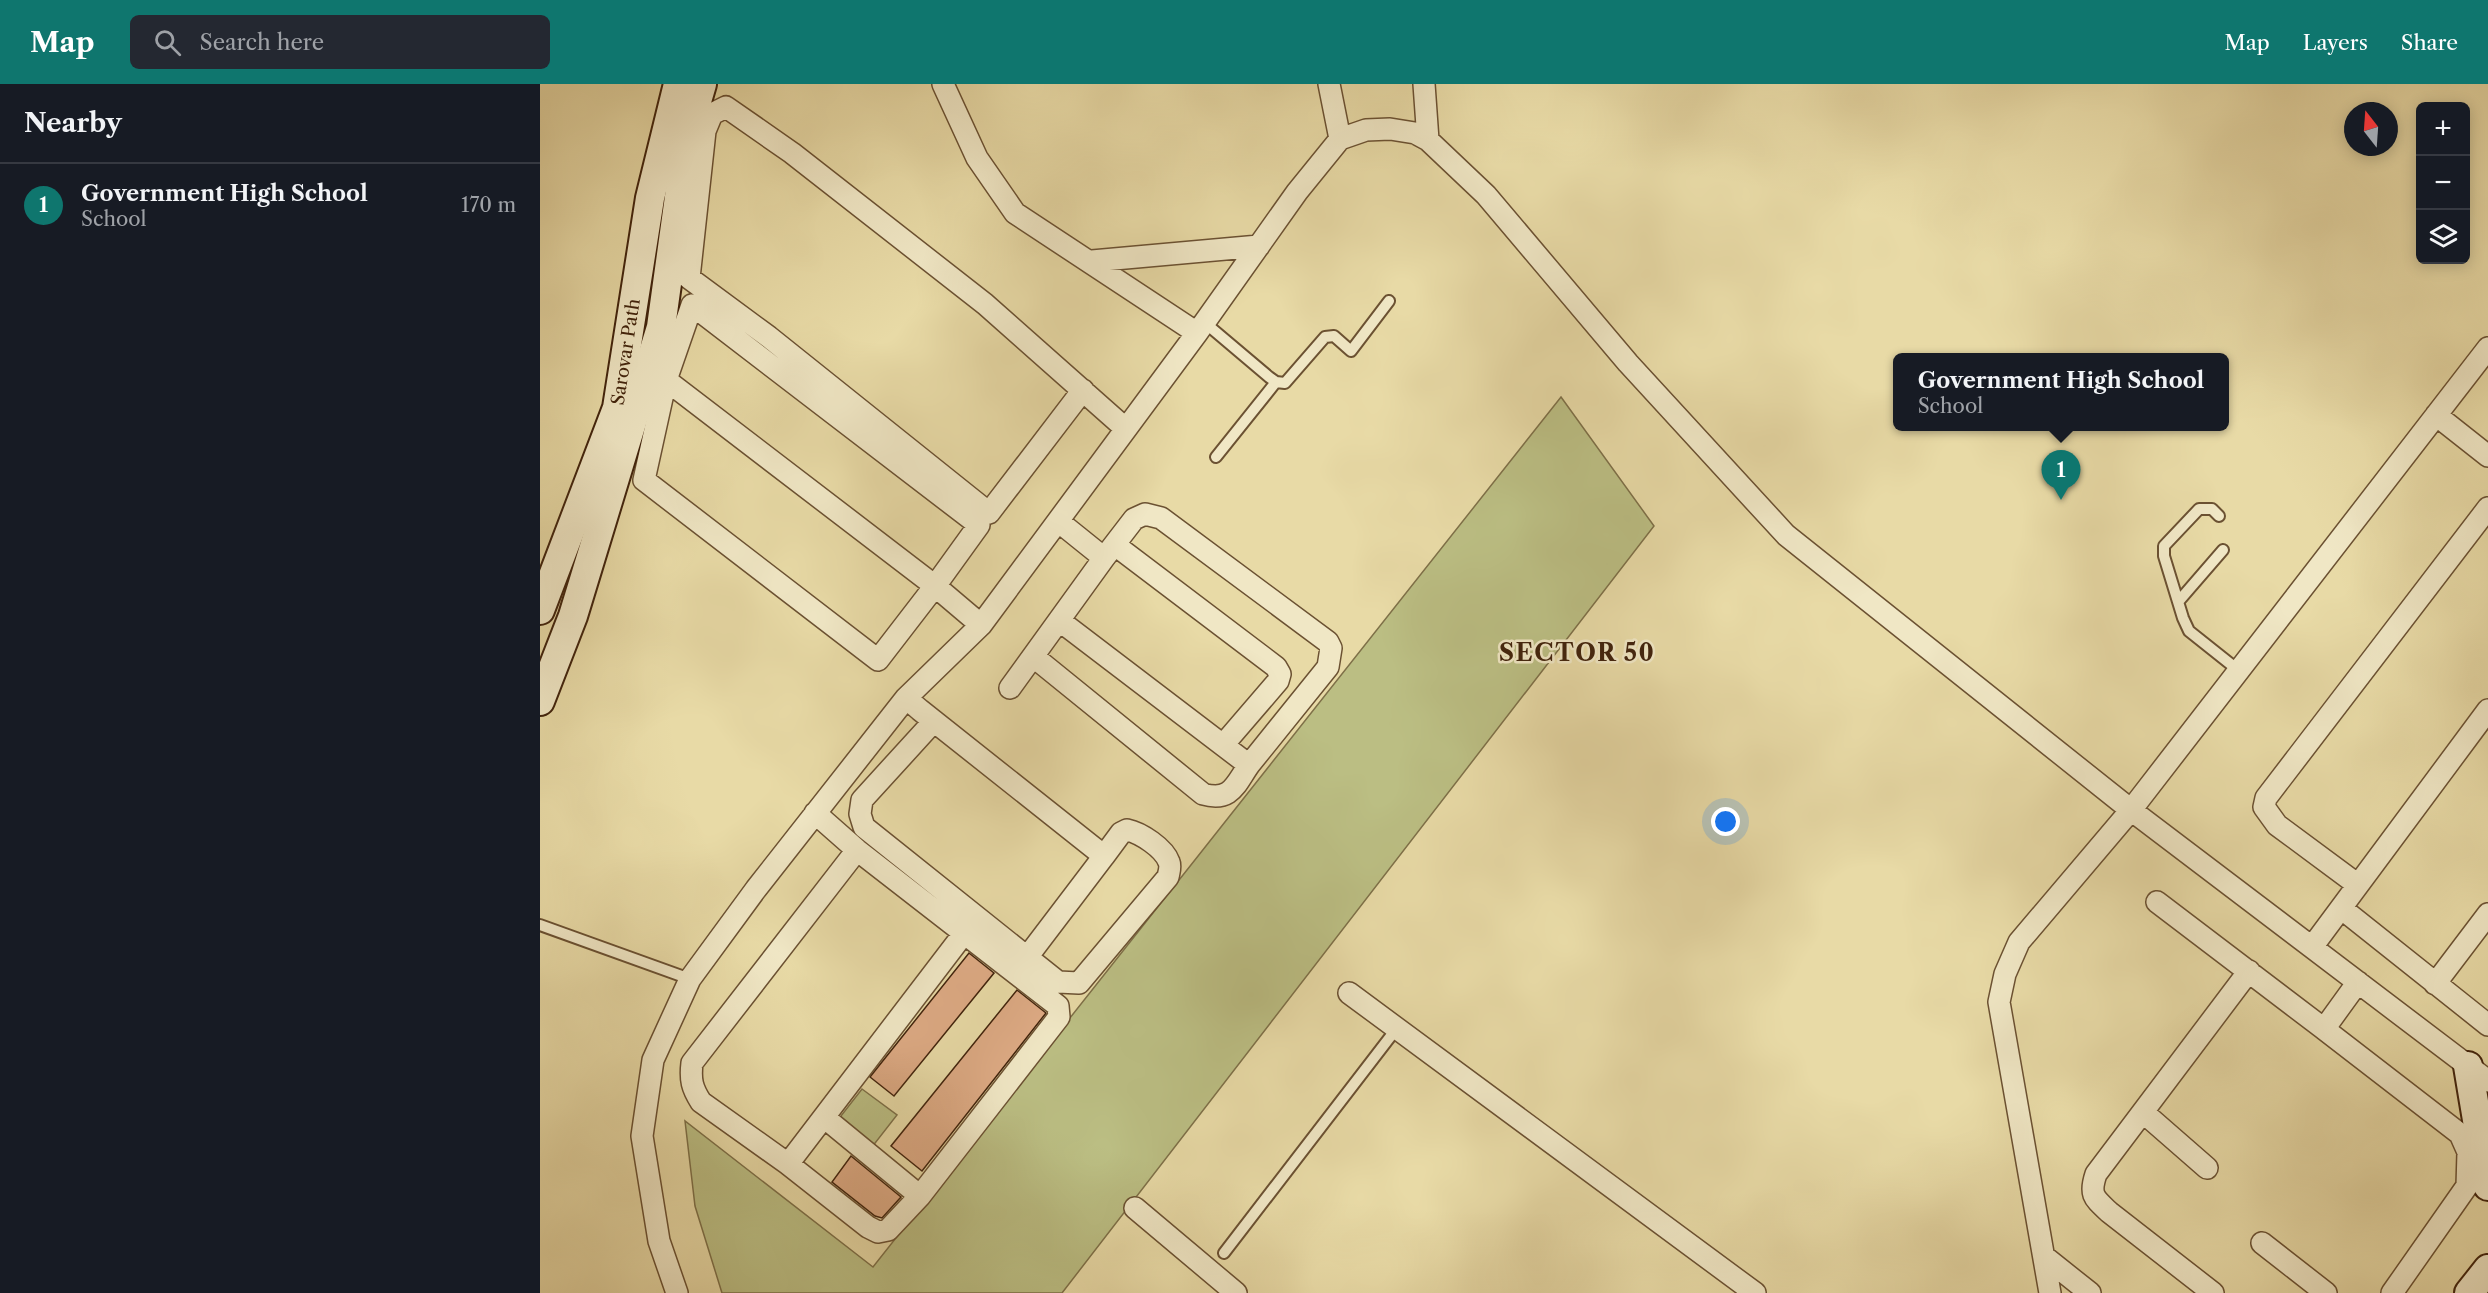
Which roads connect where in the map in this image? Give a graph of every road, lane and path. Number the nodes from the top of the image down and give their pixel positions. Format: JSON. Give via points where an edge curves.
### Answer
{"nodes":[{"id":1,"x":678,"y":84,"type":"edge"},
{"id":2,"x":702,"y":84,"type":"edge"},
{"id":3,"x":943,"y":84,"type":"edge"},
{"id":4,"x":1329,"y":84,"type":"edge"},
{"id":5,"x":1424,"y":84,"type":"edge"},
{"id":6,"x":1340,"y":139,"type":"junction"},
{"id":7,"x":1428,"y":140,"type":"junction"},
{"id":8,"x":1258,"y":246,"type":"junction"},
{"id":9,"x":1092,"y":261,"type":"junction"},
{"id":10,"x":1389,"y":301,"type":"dead end"},
{"id":11,"x":1201,"y":328,"type":"junction"},
{"id":12,"x":2488,"y":348,"type":"edge"},
{"id":13,"x":666,"y":380,"type":"junction"},
{"id":14,"x":1276,"y":382,"type":"junction"},
{"id":15,"x":1083,"y":390,"type":"junction"},
{"id":16,"x":2436,"y":415,"type":"junction"},
{"id":17,"x":1126,"y":429,"type":"junction"},
{"id":18,"x":2488,"y":456,"type":"edge"},
{"id":19,"x":1216,"y":457,"type":"dead end"},
{"id":20,"x":2488,"y":508,"type":"edge"},
{"id":21,"x":2219,"y":516,"type":"dead end"},
{"id":22,"x":1058,"y":521,"type":"junction"},
{"id":23,"x":2223,"y":550,"type":"dead end"},
{"id":24,"x":1109,"y":551,"type":"junction"},
{"id":25,"x":935,"y":586,"type":"junction"},
{"id":26,"x":2178,"y":602,"type":"junction"},
{"id":27,"x":540,"y":610,"type":"edge"},
{"id":28,"x":1060,"y":621,"type":"junction"},
{"id":29,"x":981,"y":625,"type":"junction"},
{"id":30,"x":1034,"y":657,"type":"junction"},
{"id":31,"x":2238,"y":670,"type":"junction"},
{"id":32,"x":1010,"y":688,"type":"dead end"},
{"id":33,"x":906,"y":698,"type":"junction"},
{"id":34,"x":540,"y":701,"type":"edge"},
{"id":35,"x":2488,"y":710,"type":"edge"},
{"id":36,"x":934,"y":721,"type":"junction"},
{"id":37,"x":1223,"y":745,"type":"junction"},
{"id":38,"x":1249,"y":765,"type":"junction"},
{"id":39,"x":2131,"y":810,"type":"junction"},
{"id":40,"x":815,"y":813,"type":"junction"},
{"id":41,"x":857,"y":850,"type":"junction"},
{"id":42,"x":1104,"y":856,"type":"junction"},
{"id":43,"x":2358,"y":885,"type":"junction"},
{"id":44,"x":2157,"y":902,"type":"dead end"},
{"id":45,"x":2341,"y":908,"type":"junction"},
{"id":46,"x":2488,"y":914,"type":"edge"},
{"id":47,"x":540,"y":925,"type":"edge"},
{"id":48,"x":965,"y":932,"type":"junction"},
{"id":49,"x":2312,"y":947,"type":"junction"},
{"id":50,"x":1028,"y":956,"type":"junction"},
{"id":51,"x":2249,"y":971,"type":"junction"},
{"id":52,"x":690,"y":980,"type":"junction"},
{"id":53,"x":2358,"y":982,"type":"junction"},
{"id":54,"x":2435,"y":984,"type":"junction"},
{"id":55,"x":1349,"y":993,"type":"dead end"},
{"id":56,"x":2488,"y":1025,"type":"edge"},
{"id":57,"x":1397,"y":1028,"type":"junction"},
{"id":58,"x":2324,"y":1029,"type":"junction"},
{"id":59,"x":2478,"y":1073,"type":"edge"},
{"id":60,"x":2144,"y":1113,"type":"junction"},
{"id":61,"x":825,"y":1118,"type":"junction"},
{"id":62,"x":788,"y":1164,"type":"junction"},
{"id":63,"x":2207,"y":1168,"type":"dead end"},
{"id":64,"x":2488,"y":1186,"type":"edge"},
{"id":65,"x":921,"y":1196,"type":"junction"},
{"id":66,"x":1135,"y":1208,"type":"dead end"},
{"id":67,"x":2262,"y":1243,"type":"dead end"},
{"id":68,"x":1224,"y":1253,"type":"dead end"},
{"id":69,"x":2046,"y":1258,"type":"junction"},
{"id":70,"x":2488,"y":1269,"type":"edge"},
{"id":71,"x":1730,"y":1286,"type":"edge"},
{"id":72,"x":677,"y":1293,"type":"edge"},
{"id":73,"x":1236,"y":1293,"type":"edge"},
{"id":74,"x":1755,"y":1293,"type":"edge"},
{"id":75,"x":2050,"y":1293,"type":"edge"},
{"id":76,"x":2090,"y":1293,"type":"edge"},
{"id":77,"x":2213,"y":1293,"type":"edge"},
{"id":78,"x":2326,"y":1293,"type":"edge"},
{"id":79,"x":2392,"y":1293,"type":"edge"},
{"id":80,"x":2469,"y":1293,"type":"edge"}],
"edges":[{"from":1,"to":27,"type":"main road","name":"Sarovar Path","via":[[650,198],[617,408]]},
{"from":2,"to":34,"type":"main road","via":[[688,132],[661,327],[573,616]]},
{"from":3,"to":9,"type":"street","via":[[977,158],[1015,213]]},
{"from":4,"to":6,"type":"street"},
{"from":5,"to":7,"type":"street"},
{"from":6,"to":7,"type":"street","via":[[1366,130],[1390,129],[1415,133]]},
{"from":6,"to":8,"type":"street"},
{"from":7,"to":39,"type":"street","via":[[1486,195],[1628,363],[1786,535]]},
{"from":8,"to":9,"type":"street"},
{"from":8,"to":11,"type":"street"},
{"from":9,"to":11,"type":"street"},
{"from":10,"to":14,"type":"lane","via":[[1351,351],[1334,336],[1325,337],[1291,378],[1285,383]]},
{"from":11,"to":14,"type":"lane"},
{"from":11,"to":17,"type":"street"},
{"from":12,"to":16,"type":"street"},
{"from":13,"to":25,"type":"street"},
{"from":13,"to":25,"type":"street","via":[[644,480],[878,660]]},
{"from":13,"to":25,"type":"street","via":[[692,304],[979,525]]},
{"from":14,"to":19,"type":"lane"},
{"from":15,"to":15,"type":"street","via":[[985,304],[792,153],[726,107],[712,114],[705,131],[690,278],[769,336],[989,513]]},
{"from":15,"to":17,"type":"street"},
{"from":16,"to":18,"type":"street"},
{"from":16,"to":31,"type":"street"},
{"from":17,"to":22,"type":"street"},
{"from":20,"to":43,"type":"street","via":[[2266,798],[2264,807],[2277,825]]},
{"from":21,"to":26,"type":"lane","via":[[2212,509],[2199,509],[2164,546]]},
{"from":22,"to":24,"type":"street"},
{"from":22,"to":29,"type":"street"},
{"from":23,"to":26,"type":"lane"},
{"from":24,"to":28,"type":"street"},
{"from":24,"to":37,"type":"street","via":[[1276,667],[1278,681]]},
{"from":24,"to":38,"type":"street","via":[[1134,519],[1145,514],[1161,518],[1328,642],[1328,667]]},
{"from":25,"to":29,"type":"street"},
{"from":26,"to":31,"type":"lane","via":[[2189,631]]},
{"from":28,"to":30,"type":"street"},
{"from":28,"to":37,"type":"street"},
{"from":29,"to":33,"type":"street"},
{"from":30,"to":32,"type":"street"},
{"from":30,"to":38,"type":"street","via":[[1203,794],[1217,798],[1230,793]]},
{"from":31,"to":39,"type":"street"},
{"from":33,"to":36,"type":"street"},
{"from":33,"to":40,"type":"street"},
{"from":35,"to":43,"type":"street"},
{"from":36,"to":42,"type":"street"},
{"from":36,"to":50,"type":"street","via":[[862,800],[860,814],[864,827]]},
{"from":37,"to":38,"type":"street"},
{"from":39,"to":49,"type":"street"},
{"from":39,"to":69,"type":"street","via":[[2019,942],[2005,974],[1999,1002]]},
{"from":40,"to":41,"type":"street"},
{"from":40,"to":52,"type":"street"},
{"from":41,"to":48,"type":"street"},
{"from":41,"to":62,"type":"street","via":[[692,1063],[690,1077],[701,1102]]},
{"from":42,"to":50,"type":"street"},
{"from":42,"to":50,"type":"street","via":[[1121,833],[1127,831],[1138,833],[1161,852],[1170,866],[1167,877],[1079,983],[1058,982]]},
{"from":43,"to":45,"type":"street"},
{"from":44,"to":51,"type":"street"},
{"from":45,"to":49,"type":"street"},
{"from":45,"to":54,"type":"street"},
{"from":46,"to":54,"type":"street"},
{"from":47,"to":52,"type":"lane"},
{"from":48,"to":61,"type":"street"},
{"from":48,"to":65,"type":"street","via":[[1058,1006],[1059,1017]]},
{"from":49,"to":53,"type":"street"},
{"from":51,"to":58,"type":"street"},
{"from":51,"to":60,"type":"street"},
{"from":52,"to":72,"type":"street","via":[[653,1060],[642,1136],[660,1241]]},
{"from":53,"to":58,"type":"street"},
{"from":53,"to":59,"type":"street"},
{"from":54,"to":56,"type":"street"},
{"from":55,"to":57,"type":"street"},
{"from":57,"to":68,"type":"lane"},
{"from":57,"to":71,"type":"street"},
{"from":58,"to":79,"type":"street","via":[[2460,1134],[2468,1152],[2467,1186]]},
{"from":59,"to":64,"type":"main road"},
{"from":60,"to":63,"type":"street"},
{"from":60,"to":77,"type":"street","via":[[2096,1174],[2091,1188],[2096,1199]]},
{"from":61,"to":62,"type":"street"},
{"from":61,"to":65,"type":"street"},
{"from":62,"to":65,"type":"street","via":[[878,1232],[888,1230]]},
{"from":66,"to":73,"type":"street"},
{"from":67,"to":78,"type":"street"},
{"from":69,"to":75,"type":"street"},
{"from":69,"to":76,"type":"street"},
{"from":70,"to":80,"type":"main road"},
{"from":71,"to":74,"type":"street"}]}
